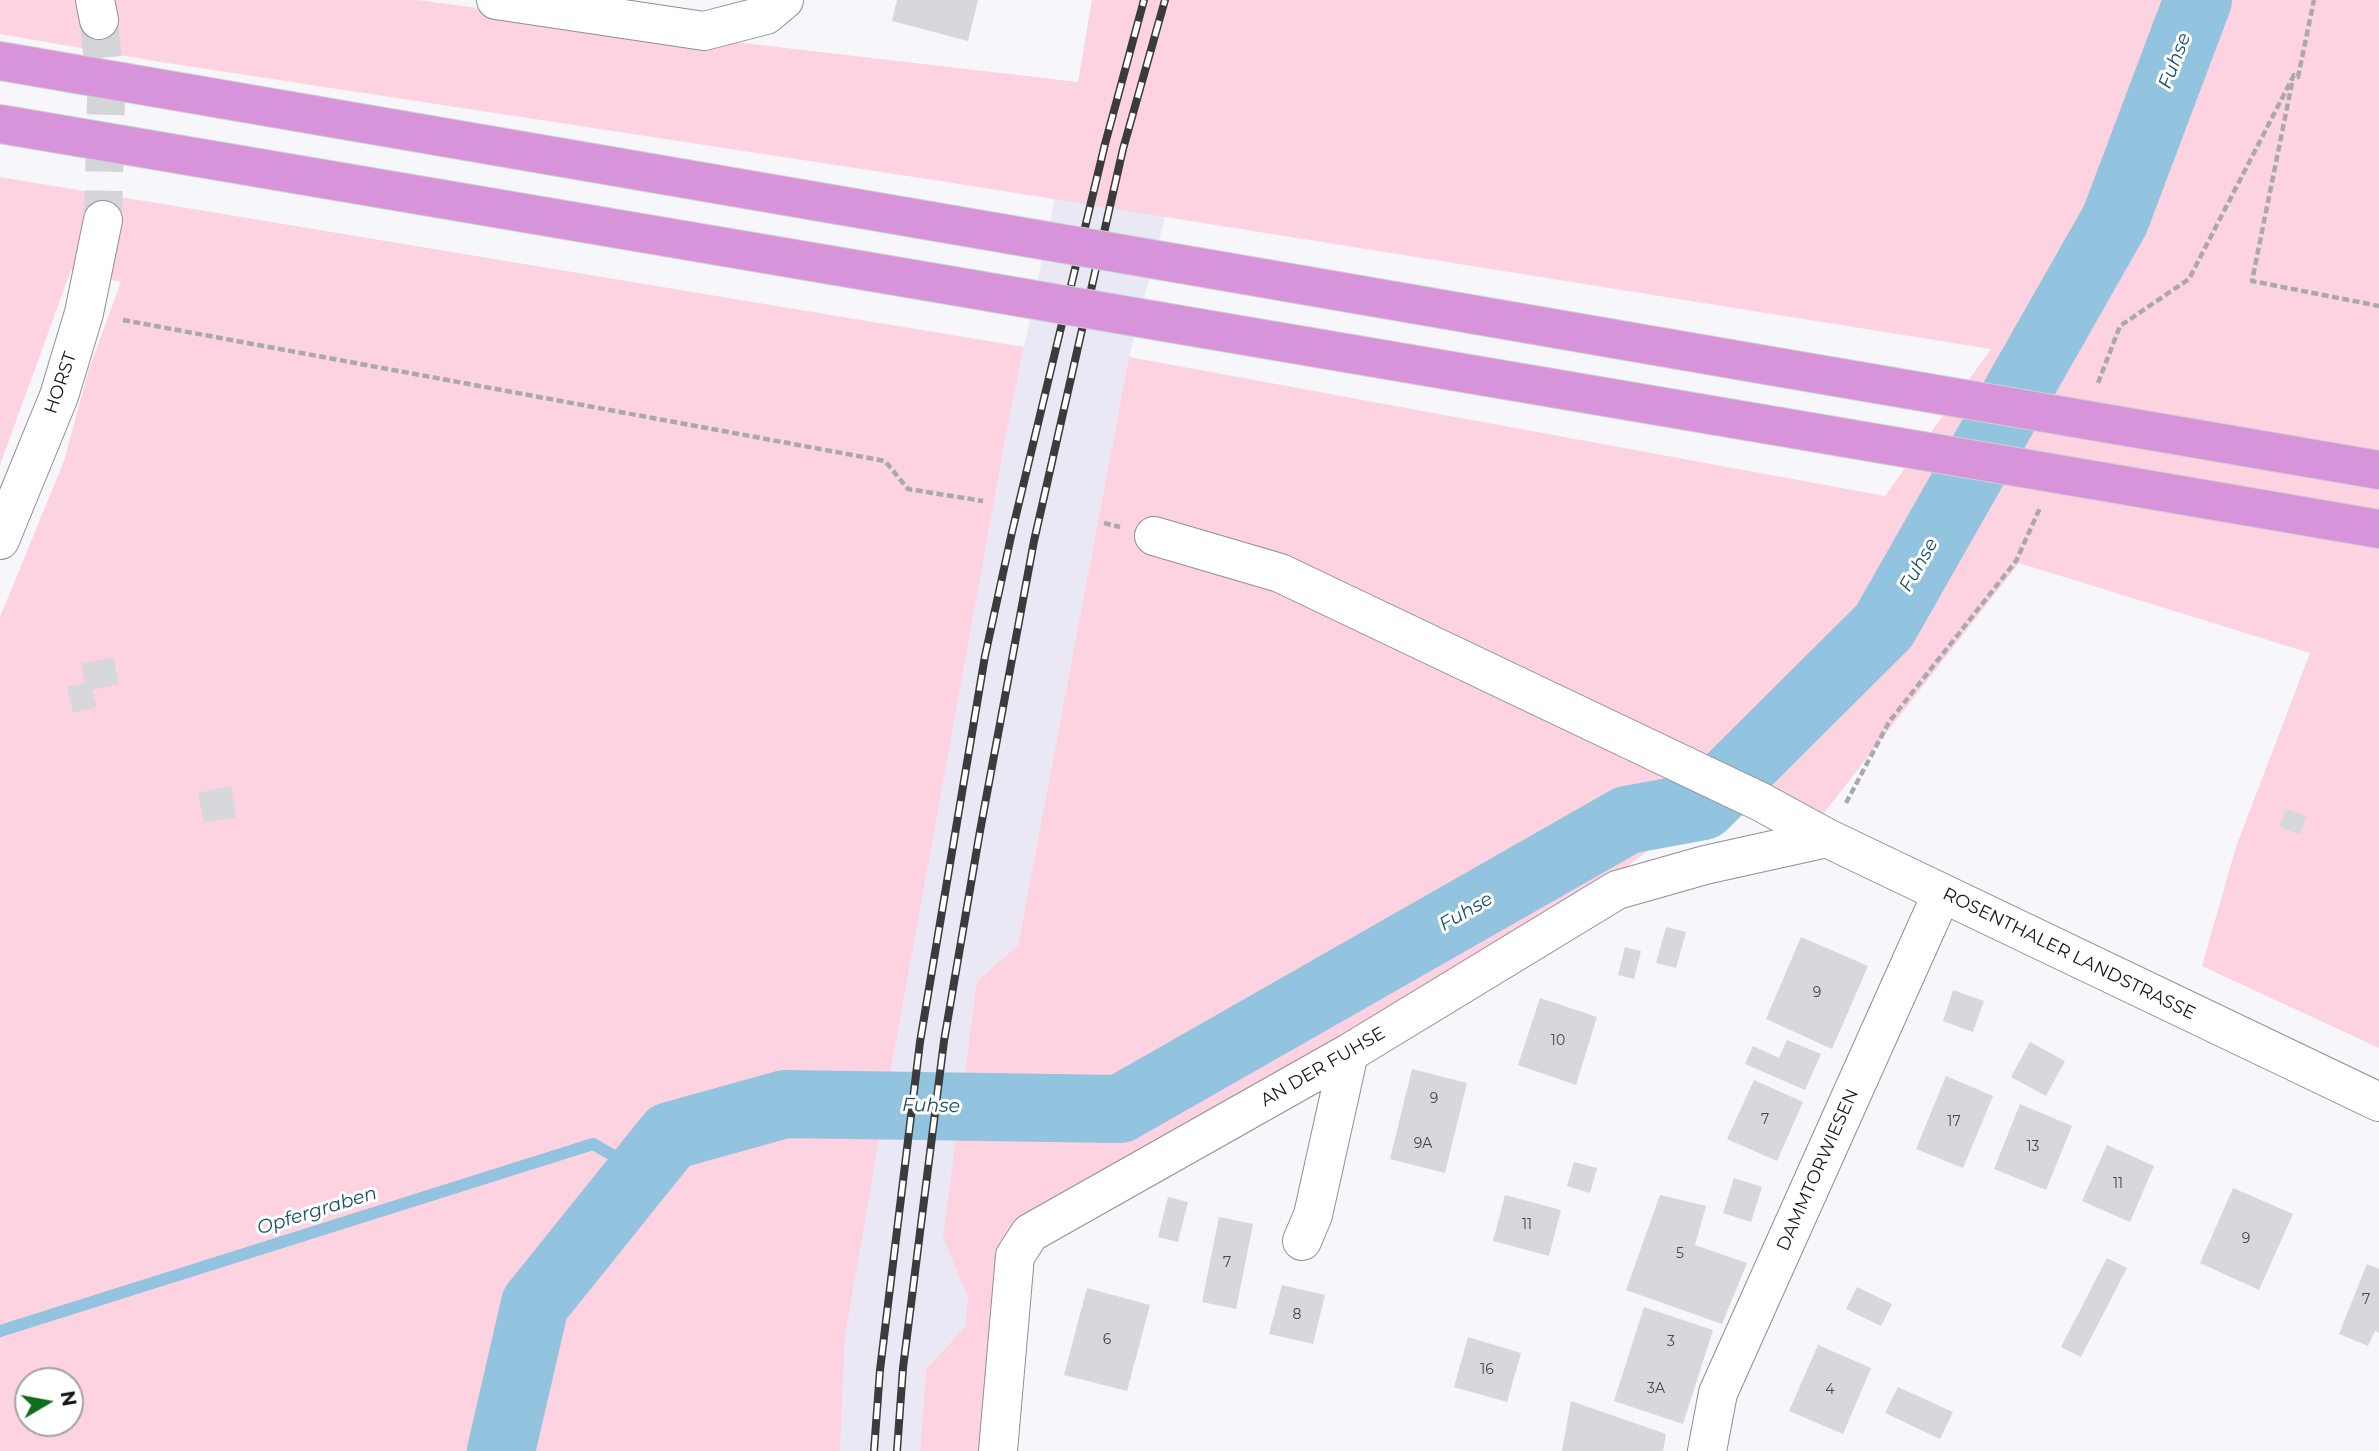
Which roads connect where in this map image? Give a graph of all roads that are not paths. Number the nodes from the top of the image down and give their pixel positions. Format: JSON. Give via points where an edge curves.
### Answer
{"nodes":[{"id":1,"x":496,"y":0,"type":"edge"},
{"id":2,"x":784,"y":0,"type":"edge"},
{"id":3,"x":0,"y":61,"type":"edge"},
{"id":4,"x":0,"y":124,"type":"edge"},
{"id":5,"x":103,"y":220,"type":"tunnel mouth"},
{"id":6,"x":2379,"y":470,"type":"edge"},
{"id":7,"x":2379,"y":529,"type":"edge"},
{"id":8,"x":1154,"y":536,"type":"dead end"},
{"id":9,"x":0,"y":540,"type":"edge"},
{"id":10,"x":1827,"y":838,"type":"junction"},
{"id":11,"x":1942,"y":893,"type":"junction"},
{"id":12,"x":1349,"y":1053,"type":"junction"},
{"id":13,"x":2379,"y":1102,"type":"edge"},
{"id":14,"x":1302,"y":1241,"type":"dead end"},
{"id":15,"x":998,"y":1451,"type":"edge"},
{"id":16,"x":1707,"y":1451,"type":"edge"}],
"edges":[{"from":1,"to":2,"type":"street","via":[[704,31],[766,15]]},
{"from":3,"to":6,"type":"highway","bridge":true},
{"from":4,"to":7,"type":"highway","bridge":true},
{"from":5,"to":9,"type":"street","name":"HORST","via":[[84,313],[59,396]]},
{"from":8,"to":10,"type":"street","name":"ROSENTHALER LANDSTRASSE","via":[[1280,573],[1761,802]]},
{"from":10,"to":11,"type":"street","name":"ROSENTHALER LANDSTRASSE"},
{"from":10,"to":12,"type":"street","name":"AN DER FUHSE","via":[[1617,890]]},
{"from":11,"to":13,"type":"street","name":"ROSENTHALER LANDSTRASSE"},
{"from":11,"to":16,"type":"street","name":"DAMMTORWIESEN","via":[[1718,1393]]},
{"from":12,"to":14,"type":"street","via":[[1313,1215]]},
{"from":12,"to":15,"type":"street","name":"AN DER FUHSE","via":[[1030,1234],[1015,1256]]}]}
